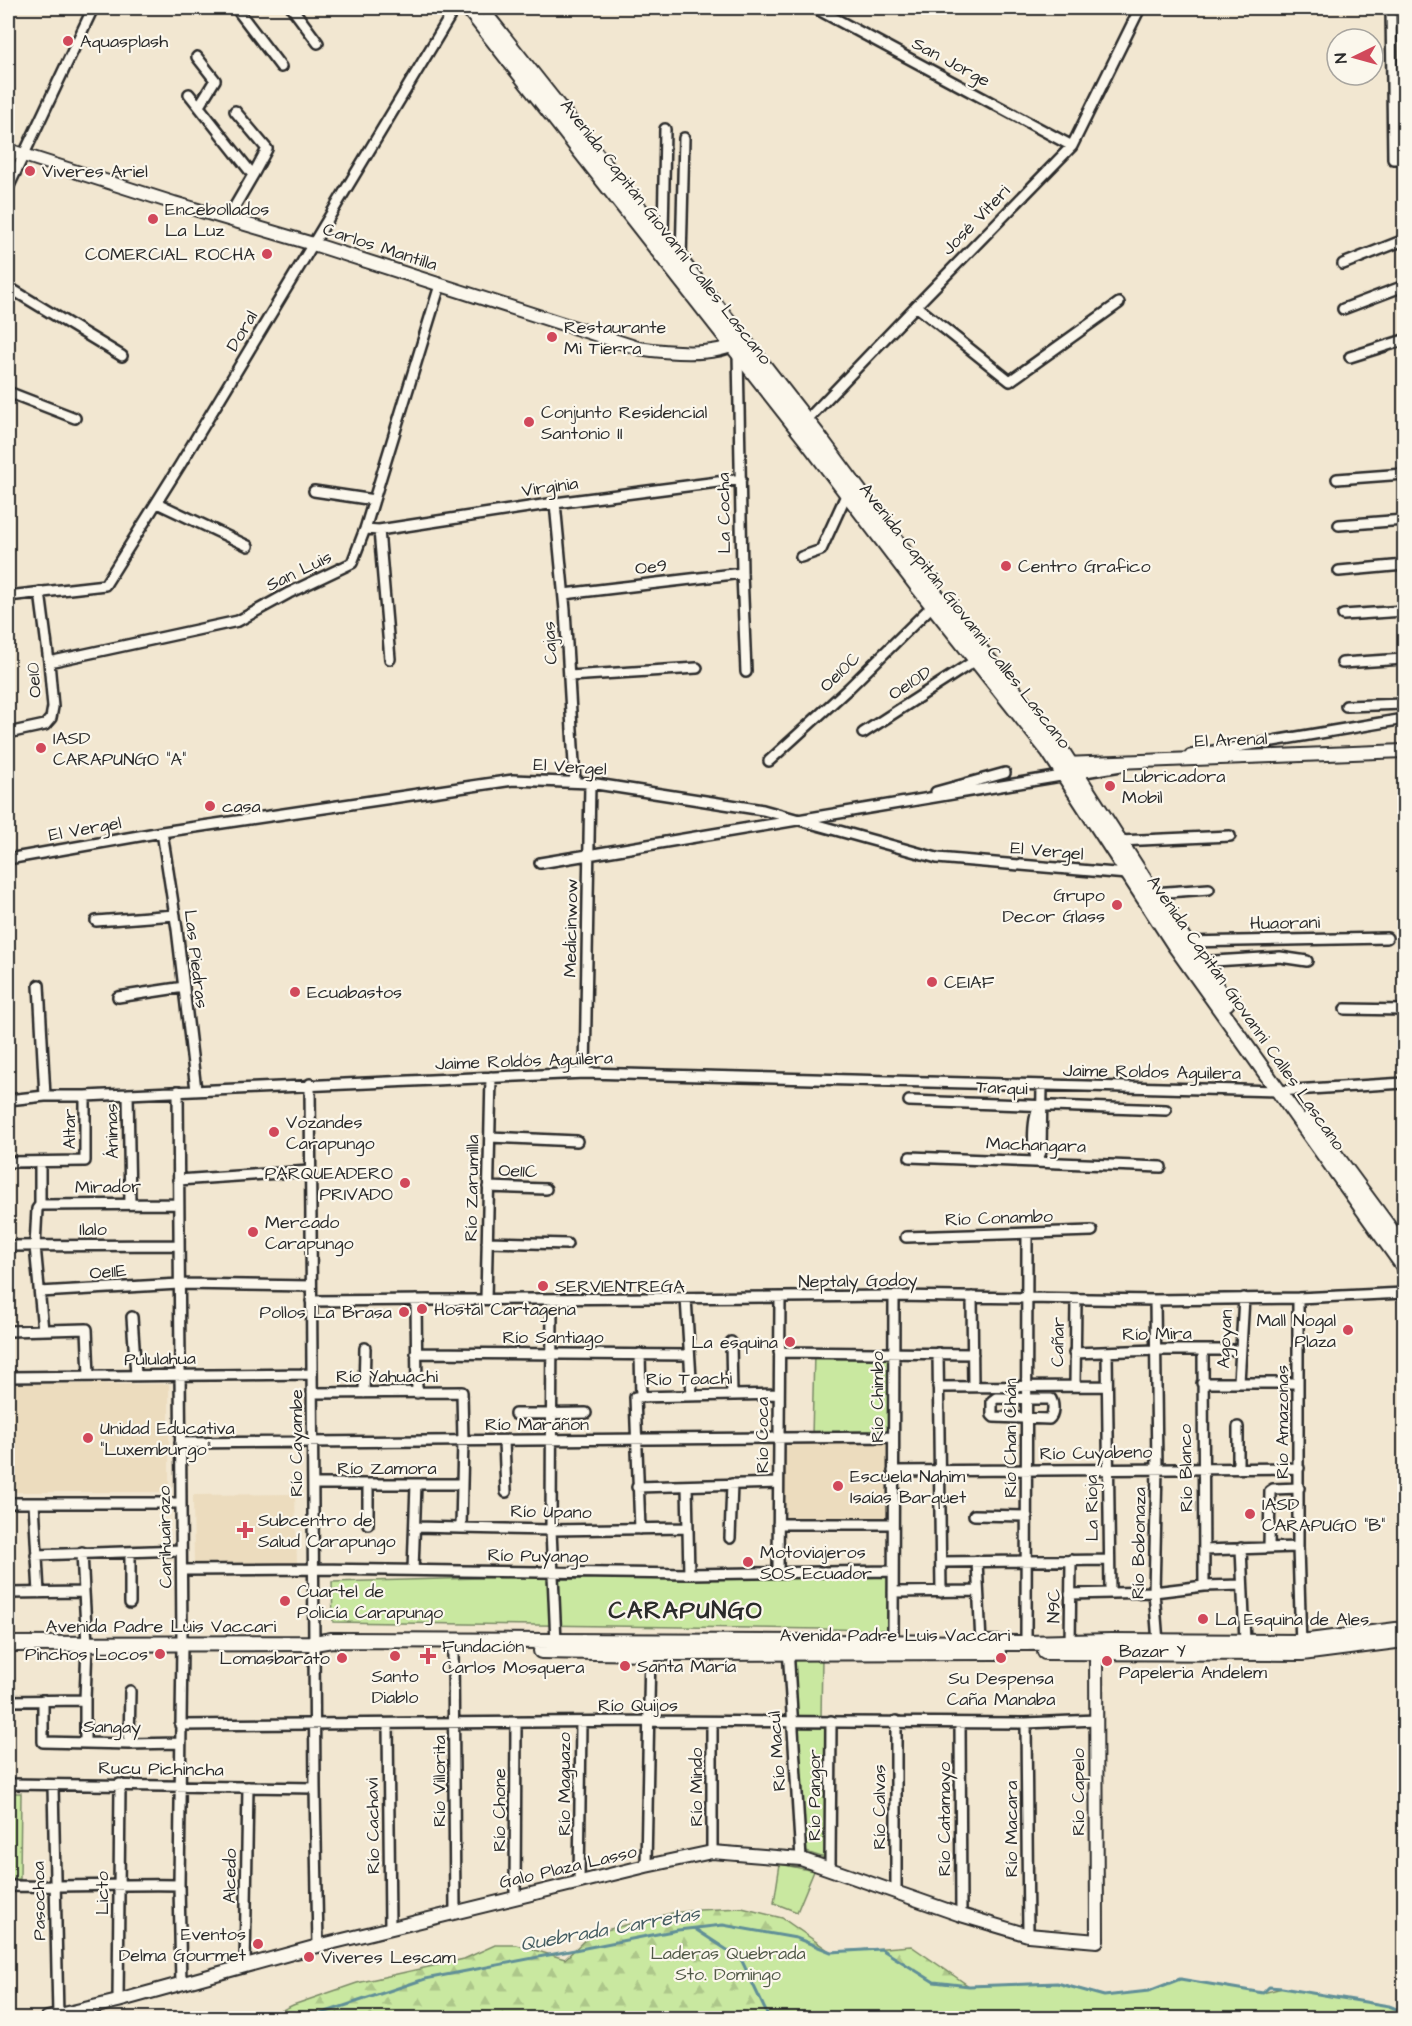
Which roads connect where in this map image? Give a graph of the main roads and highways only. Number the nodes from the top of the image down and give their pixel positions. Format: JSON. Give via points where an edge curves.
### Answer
{"nodes":[{"id":1,"x":468,"y":8,"type":"edge"},
{"id":2,"x":480,"y":8,"type":"edge"},
{"id":3,"x":738,"y":346,"type":"junction"},
{"id":4,"x":802,"y":425,"type":"junction"},
{"id":5,"x":1064,"y":764,"type":"junction"},
{"id":6,"x":1283,"y":1091,"type":"junction"},
{"id":7,"x":1404,"y":1248,"type":"edge"},
{"id":8,"x":1404,"y":1267,"type":"edge"},
{"id":9,"x":1404,"y":1629,"type":"edge"},
{"id":10,"x":1404,"y":1640,"type":"edge"},
{"id":11,"x":314,"y":1643,"type":"junction"},
{"id":12,"x":8,"y":1644,"type":"edge"},
{"id":13,"x":788,"y":1647,"type":"junction"},
{"id":14,"x":1070,"y":1647,"type":"junction"},
{"id":15,"x":1096,"y":1647,"type":"junction"},
{"id":16,"x":650,"y":1648,"type":"junction"},
{"id":17,"x":1301,"y":1648,"type":"junction"}],
"edges":[{"from":1,"to":3,"type":"main road","name":"Avenida Capitán Giovanni Calles Lascano"},
{"from":2,"to":3,"type":"main road","name":"Avenida Capitán Giovanni Calles Lascano","via":[[663,236]]},
{"from":3,"to":4,"type":"main road","name":"Avenida Capitán Giovanni Calles Lascano"},
{"from":4,"to":5,"type":"main road","name":"Avenida Capitán Giovanni Calles Lascano"},
{"from":4,"to":5,"type":"main road","name":"Avenida Capitán Giovanni Calles Lascano","via":[[847,493],[932,606]]},
{"from":5,"to":6,"type":"main road","name":"Avenida Capitán Giovanni Calles Lascano"},
{"from":5,"to":6,"type":"main road","name":"Avenida Capitán Giovanni Calles Lascano","via":[[1127,874]]},
{"from":6,"to":7,"type":"main road","name":"Avenida Capitán Giovanni Calles Lascano"},
{"from":6,"to":8,"type":"main road","name":"Avenida Capitán Giovanni Calles Lascano"},
{"from":9,"to":17,"type":"main road","name":"Avenida Padre Luis Vaccari"},
{"from":10,"to":17,"type":"main road","name":"Avenida Padre Luis Vaccari"},
{"from":11,"to":12,"type":"main road","name":"Avenida Padre Luis Vaccari","via":[[182,1644],[87,1639]]},
{"from":11,"to":16,"type":"main road","name":"Avenida Padre Luis Vaccari","via":[[556,1642]]},
{"from":11,"to":16,"type":"main road","name":"Avenida Padre Luis Vaccari","via":[[331,1649]]},
{"from":13,"to":14,"type":"main road","name":"Avenida Padre Luis Vaccari"},
{"from":13,"to":14,"type":"main road","name":"Avenida Padre Luis Vaccari","via":[[893,1641]]},
{"from":13,"to":16,"type":"main road","name":"Avenida Padre Luis Vaccari"},
{"from":14,"to":15,"type":"main road","name":"Avenida Padre Luis Vaccari"},
{"from":15,"to":17,"type":"main road","name":"Avenida Padre Luis Vaccari"},
{"from":15,"to":17,"type":"main road","name":"Avenida Padre Luis Vaccari","via":[[1245,1642]]}]}
